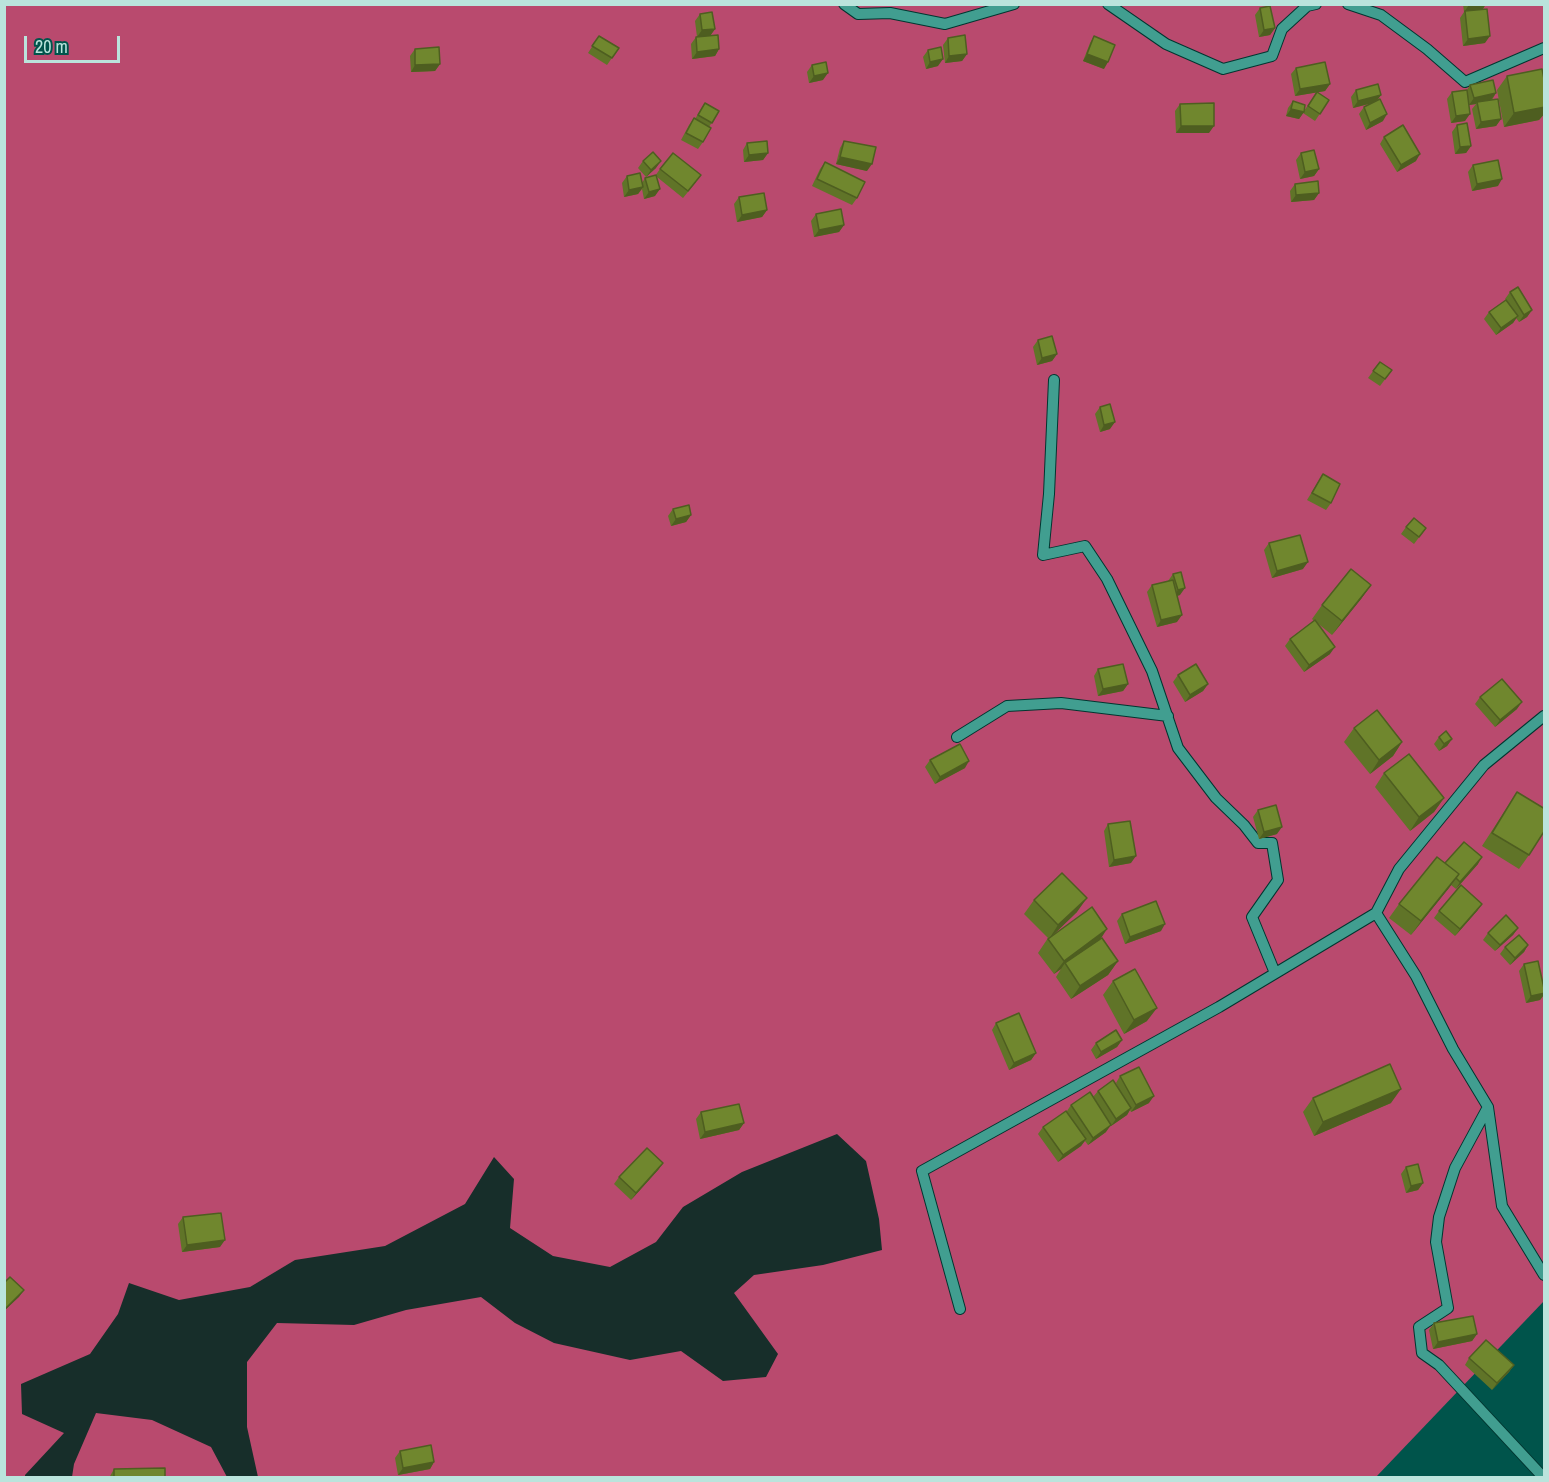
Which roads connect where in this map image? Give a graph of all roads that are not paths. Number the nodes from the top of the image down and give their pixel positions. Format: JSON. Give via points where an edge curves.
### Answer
{"nodes":[{"id":1,"x":844,"y":4,"type":"edge"},
{"id":2,"x":1014,"y":4,"type":"edge"},
{"id":3,"x":1108,"y":4,"type":"edge"},
{"id":4,"x":1316,"y":4,"type":"edge"},
{"id":5,"x":1348,"y":4,"type":"edge"},
{"id":6,"x":1545,"y":48,"type":"edge"},
{"id":7,"x":1054,"y":380,"type":"dead end"},
{"id":8,"x":1168,"y":716,"type":"junction"},
{"id":9,"x":1545,"y":716,"type":"edge"},
{"id":10,"x":957,"y":737,"type":"dead end"},
{"id":11,"x":1376,"y":913,"type":"junction"},
{"id":12,"x":1275,"y":973,"type":"junction"},
{"id":13,"x":1488,"y":1107,"type":"junction"},
{"id":14,"x":1545,"y":1275,"type":"edge"},
{"id":15,"x":960,"y":1309,"type":"dead end"},
{"id":16,"x":1544,"y":1478,"type":"edge"}],
"edges":[{"from":1,"to":2,"type":"street","via":[[858,14],[890,13],[945,24]]},
{"from":3,"to":4,"type":"street","via":[[1166,44],[1222,69],[1272,56],[1282,29],[1307,6]]},
{"from":5,"to":6,"type":"street","via":[[1381,15],[1465,82]]},
{"from":7,"to":8,"type":"street","via":[[1043,555],[1085,546],[1107,579],[1152,671]]},
{"from":8,"to":10,"type":"street","via":[[1061,703],[1007,706]]},
{"from":8,"to":12,"type":"street","via":[[1178,748],[1216,798],[1258,843],[1272,843],[1278,880],[1252,917]]},
{"from":9,"to":11,"type":"street","via":[[1484,765],[1399,869]]},
{"from":11,"to":12,"type":"street"},
{"from":11,"to":13,"type":"street","via":[[1416,976]]},
{"from":12,"to":15,"type":"street","via":[[922,1171]]},
{"from":13,"to":14,"type":"street","via":[[1502,1206]]},
{"from":13,"to":16,"type":"street","via":[[1455,1168],[1439,1216],[1436,1242],[1448,1308],[1419,1327],[1422,1353],[1438,1365]]}]}
